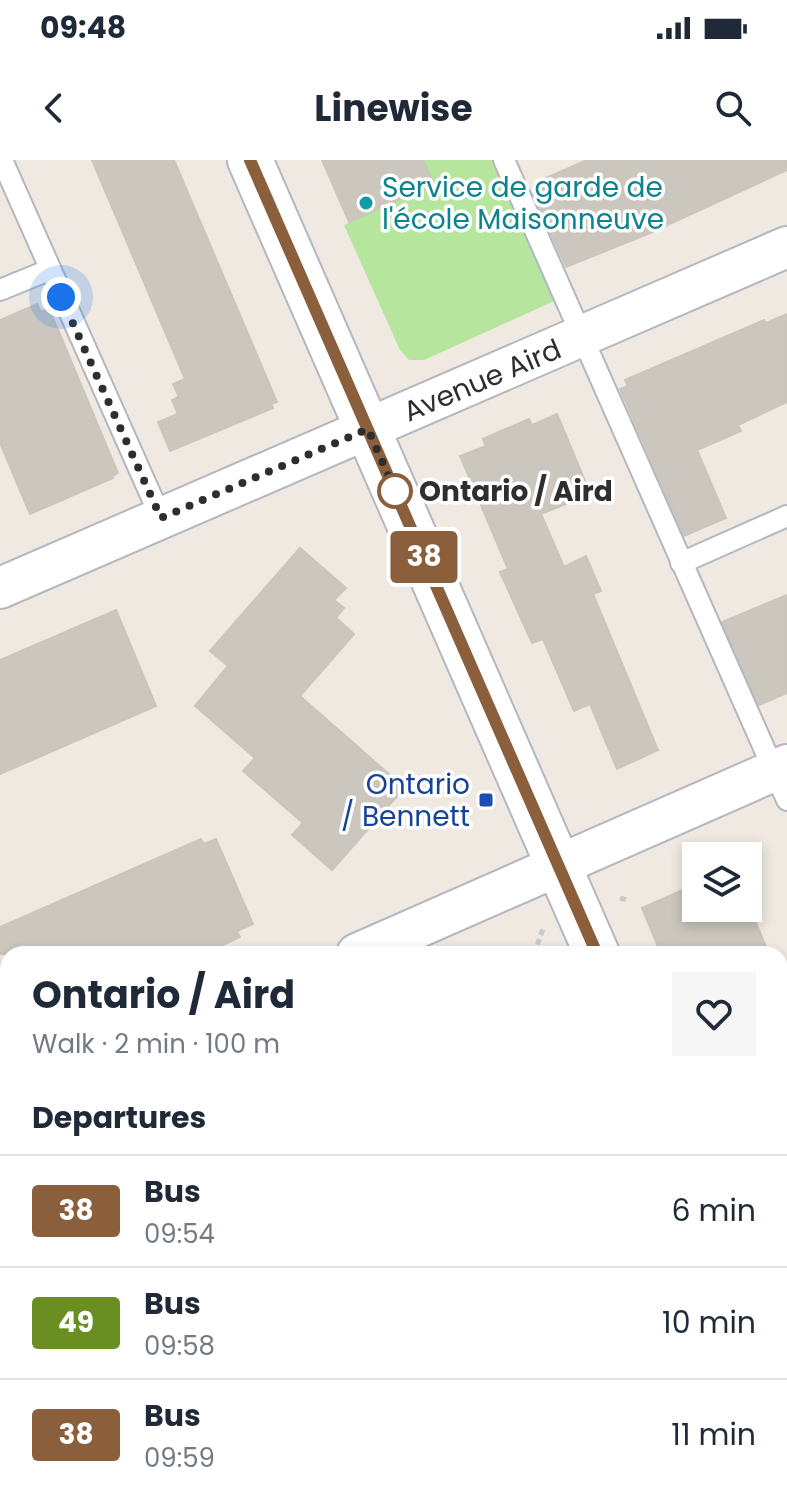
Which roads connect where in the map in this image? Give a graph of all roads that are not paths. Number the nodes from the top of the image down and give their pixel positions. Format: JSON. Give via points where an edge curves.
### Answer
{"nodes":[{"id":1,"x":2,"y":160,"type":"edge"},
{"id":2,"x":250,"y":160,"type":"edge"},
{"id":3,"x":504,"y":160,"type":"edge"},
{"id":4,"x":787,"y":247,"type":"edge"},
{"id":5,"x":49,"y":270,"type":"junction"},
{"id":6,"x":0,"y":290,"type":"edge"},
{"id":7,"x":580,"y":337,"type":"junction"},
{"id":8,"x":368,"y":429,"type":"junction"},
{"id":9,"x":787,"y":516,"type":"edge"},
{"id":10,"x":161,"y":518,"type":"junction"},
{"id":11,"x":681,"y":563,"type":"junction"},
{"id":12,"x":0,"y":588,"type":"edge"},
{"id":13,"x":783,"y":779,"type":"edge"},
{"id":14,"x":557,"y":864,"type":"junction"},
{"id":15,"x":375,"y":946,"type":"edge"},
{"id":16,"x":593,"y":946,"type":"edge"}],
"edges":[{"from":1,"to":5,"type":"lane"},
{"from":2,"to":8,"type":"main road"},
{"from":3,"to":7,"type":"lane"},
{"from":4,"to":7,"type":"street","name":"Avenue Aird"},
{"from":5,"to":6,"type":"lane"},
{"from":5,"to":10,"type":"lane"},
{"from":7,"to":8,"type":"street","name":"Avenue Aird"},
{"from":7,"to":11,"type":"lane"},
{"from":8,"to":10,"type":"street","name":"Avenue Aird"},
{"from":8,"to":14,"type":"main road"},
{"from":9,"to":11,"type":"lane"},
{"from":10,"to":12,"type":"street","name":"Avenue Aird"},
{"from":11,"to":13,"type":"lane"},
{"from":13,"to":14,"type":"street"},
{"from":14,"to":15,"type":"street"},
{"from":14,"to":16,"type":"main road"}]}
